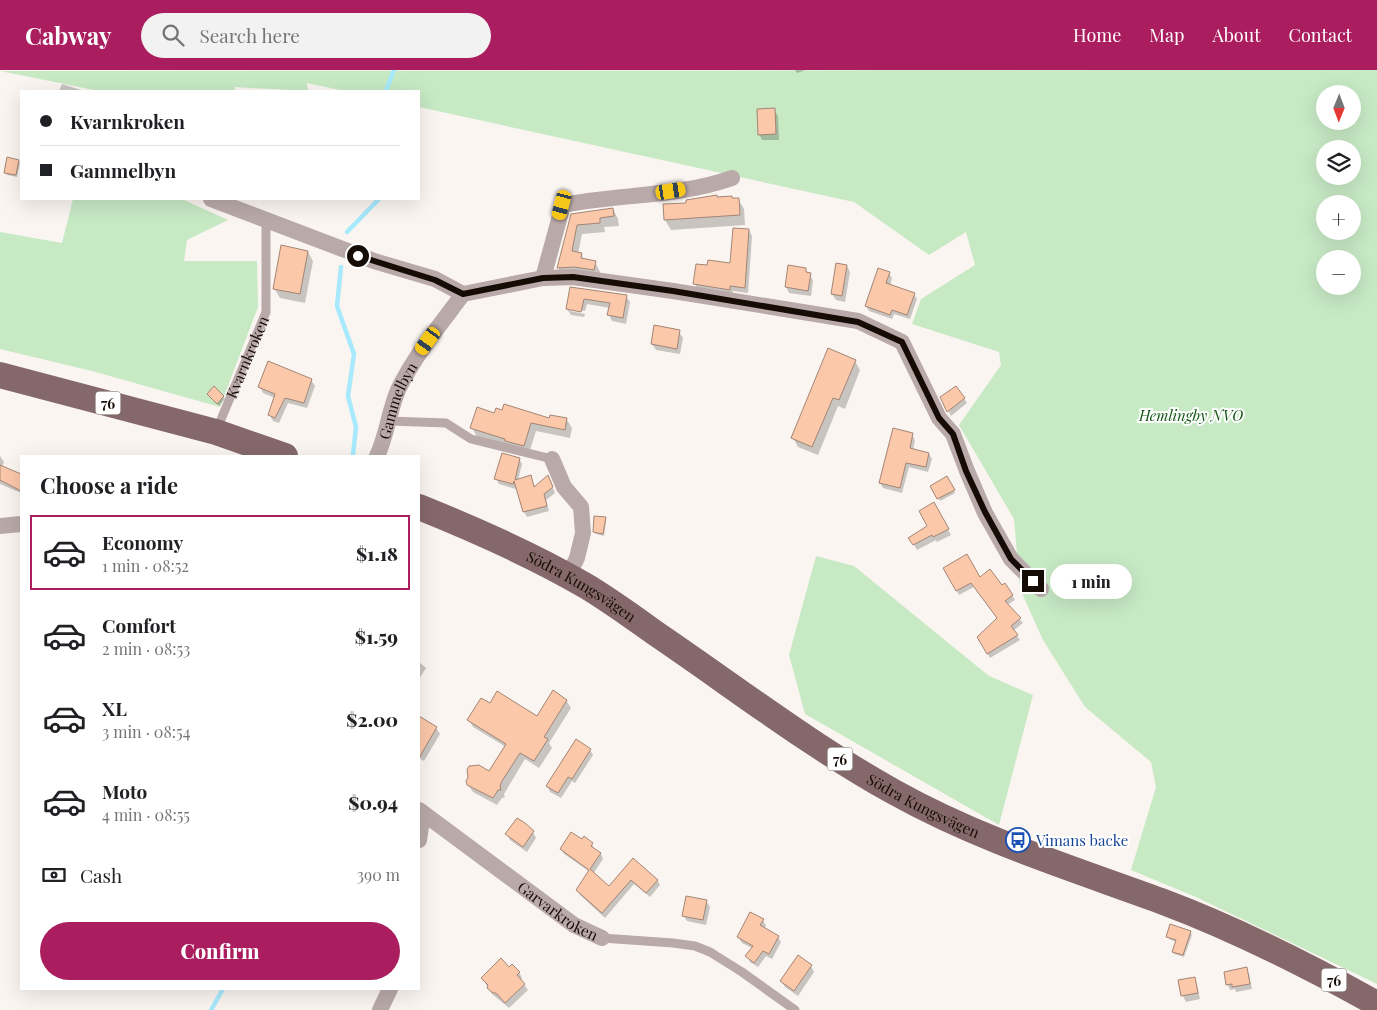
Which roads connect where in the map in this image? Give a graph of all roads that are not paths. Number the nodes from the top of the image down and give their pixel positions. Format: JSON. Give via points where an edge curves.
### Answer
{"nodes":[{"id":1,"x":732,"y":178,"type":"dead end"},
{"id":2,"x":214,"y":200,"type":"edge"},
{"id":3,"x":266,"y":221,"type":"junction"},
{"id":4,"x":543,"y":278,"type":"junction"},
{"id":5,"x":463,"y":294,"type":"junction"},
{"id":6,"x":0,"y":375,"type":"edge"},
{"id":7,"x":389,"y":421,"type":"junction"},
{"id":8,"x":216,"y":432,"type":"junction"},
{"id":9,"x":282,"y":455,"type":"edge"},
{"id":10,"x":378,"y":455,"type":"edge"},
{"id":11,"x":552,"y":458,"type":"joint"},
{"id":12,"x":420,"y":507,"type":"edge"},
{"id":13,"x":20,"y":524,"type":"edge"},
{"id":14,"x":0,"y":526,"type":"edge"},
{"id":15,"x":568,"y":576,"type":"junction"},
{"id":16,"x":1042,"y":589,"type":"dead end"},
{"id":17,"x":421,"y":811,"type":"edge"},
{"id":18,"x":420,"y":826,"type":"edge"},
{"id":19,"x":602,"y":938,"type":"joint"},
{"id":20,"x":390,"y":990,"type":"edge"},
{"id":21,"x":1377,"y":1004,"type":"edge"},
{"id":22,"x":380,"y":1010,"type":"edge"},
{"id":23,"x":795,"y":1010,"type":"edge"}],
"edges":[{"from":1,"to":4,"type":"street","via":[[671,191],[562,205]]},
{"from":2,"to":3,"type":"street"},
{"from":3,"to":5,"type":"street","via":[[435,280]]},
{"from":3,"to":8,"type":"lane","name":"Kvarnkroken","via":[[266,312]]},
{"from":4,"to":5,"type":"street"},
{"from":4,"to":16,"type":"street","via":[[573,277],[858,322],[902,342],[939,418],[953,434],[985,512],[1011,559]]},
{"from":5,"to":7,"type":"street","name":"Gammelbyn","via":[[417,357],[398,391]]},
{"from":6,"to":8,"type":"main road","number":"76"},
{"from":7,"to":10,"type":"street","name":"Gammelbyn"},
{"from":7,"to":11,"type":"lane","via":[[446,423],[471,440]]},
{"from":8,"to":9,"type":"main road","number":"76"},
{"from":11,"to":15,"type":"street","via":[[564,487],[582,507],[583,533],[577,558]]},
{"from":12,"to":15,"type":"main road","name":"Södra Kungsvägen","number":"76","via":[[523,552]]},
{"from":13,"to":14,"type":"street"},
{"from":15,"to":21,"type":"main road","name":"Södra Kungsvägen","number":"76","via":[[895,793],[989,838],[1226,927]]},
{"from":17,"to":18,"type":"street"},
{"from":17,"to":19,"type":"street","name":"Garvarkroken","via":[[574,925]]},
{"from":19,"to":23,"type":"lane","name":"Garvarkroken","via":[[695,946],[710,952]]},
{"from":20,"to":22,"type":"street"}]}
